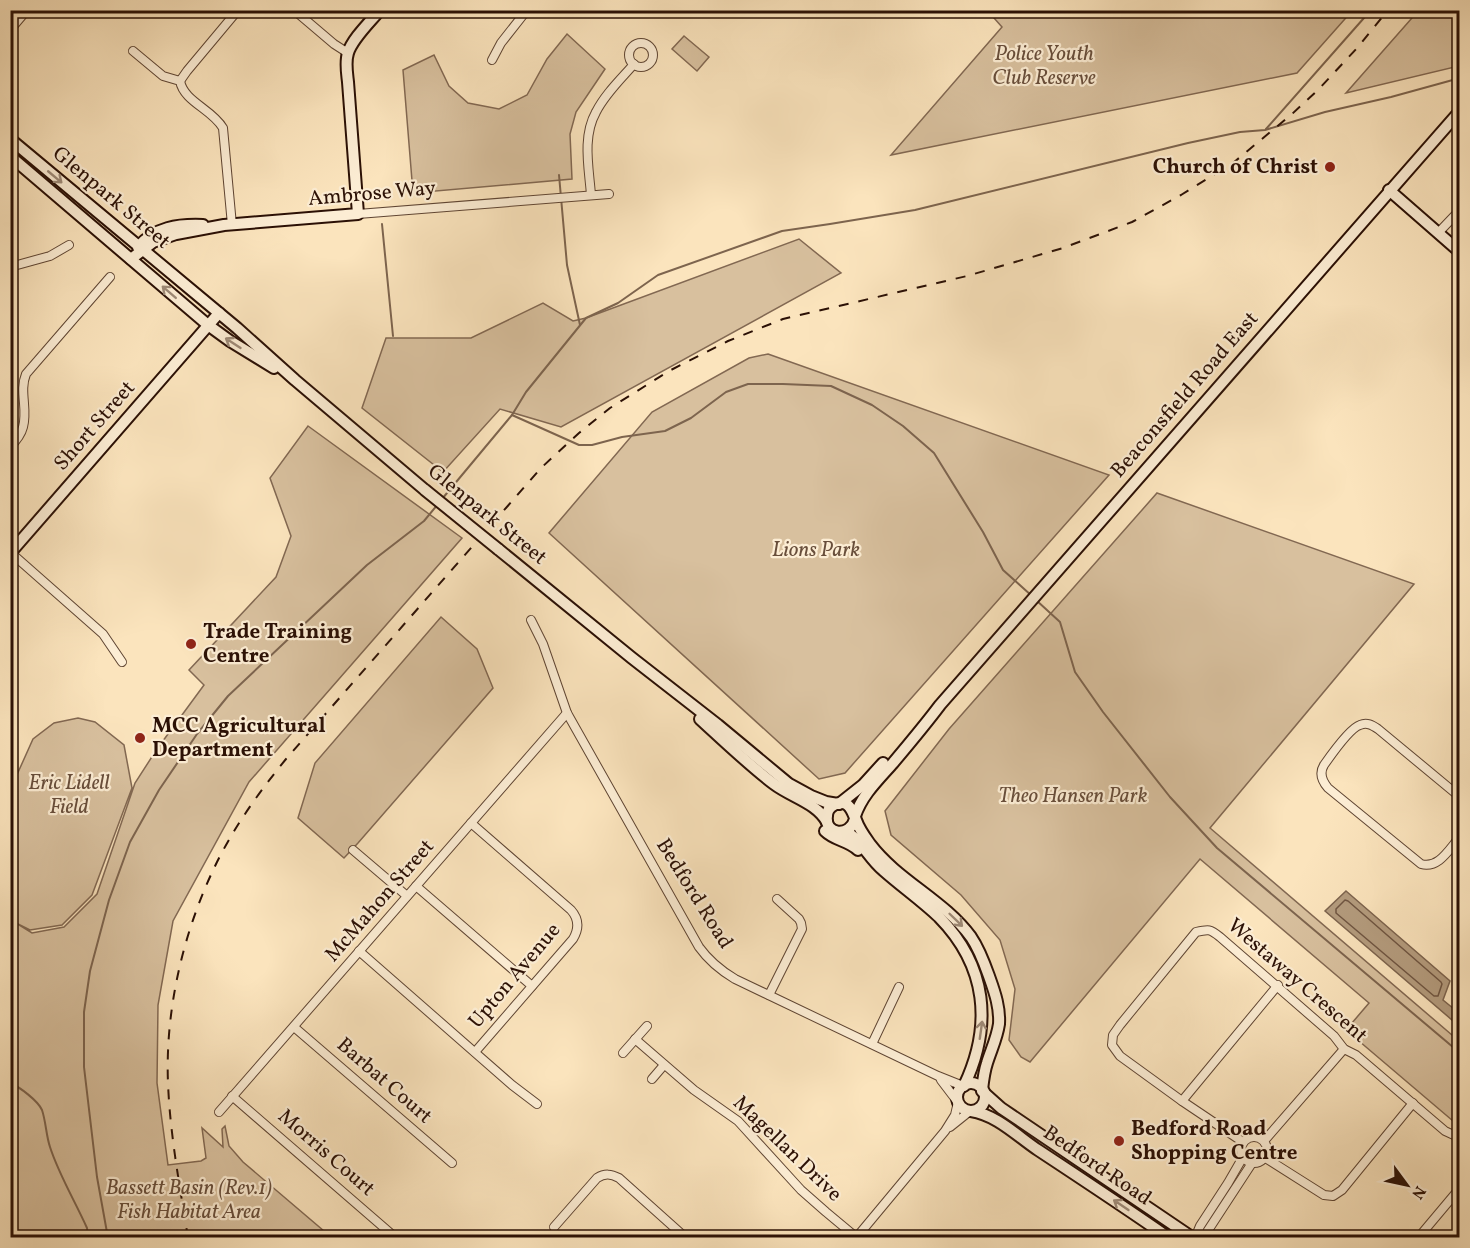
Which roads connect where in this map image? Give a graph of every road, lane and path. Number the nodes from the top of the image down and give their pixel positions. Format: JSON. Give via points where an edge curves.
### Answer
{"nodes":[{"id":1,"x":27,"y":10,"type":"edge"},
{"id":2,"x":238,"y":10,"type":"edge"},
{"id":3,"x":294,"y":10,"type":"edge"},
{"id":4,"x":380,"y":10,"type":"edge"},
{"id":5,"x":527,"y":10,"type":"edge"},
{"id":6,"x":10,"y":30,"type":"edge"},
{"id":7,"x":133,"y":51,"type":"dead end"},
{"id":8,"x":348,"y":53,"type":"junction"},
{"id":9,"x":492,"y":60,"type":"dead end"},
{"id":10,"x":634,"y":64,"type":"dead end"},
{"id":11,"x":180,"y":81,"type":"junction"},
{"id":12,"x":1460,"y":111,"type":"edge"},
{"id":13,"x":10,"y":140,"type":"edge"},
{"id":14,"x":10,"y":156,"type":"edge"},
{"id":15,"x":1389,"y":190,"type":"junction"},
{"id":16,"x":609,"y":194,"type":"dead end"},
{"id":17,"x":591,"y":195,"type":"junction"},
{"id":18,"x":1460,"y":210,"type":"edge"},
{"id":19,"x":358,"y":214,"type":"junction"},
{"id":20,"x":228,"y":225,"type":"junction"},
{"id":21,"x":191,"y":232,"type":"junction"},
{"id":22,"x":1438,"y":233,"type":"junction"},
{"id":23,"x":69,"y":245,"type":"dead end"},
{"id":24,"x":140,"y":248,"type":"junction"},
{"id":25,"x":1460,"y":252,"type":"edge"},
{"id":26,"x":130,"y":258,"type":"junction"},
{"id":27,"x":163,"y":266,"type":"junction"},
{"id":28,"x":10,"y":267,"type":"edge"},
{"id":29,"x":110,"y":277,"type":"dead end"},
{"id":30,"x":219,"y":313,"type":"junction"},
{"id":31,"x":208,"y":325,"type":"junction"},
{"id":32,"x":295,"y":380,"type":"junction"},
{"id":33,"x":10,"y":447,"type":"edge"},
{"id":34,"x":11,"y":552,"type":"edge"},
{"id":35,"x":531,"y":620,"type":"dead end"},
{"id":36,"x":122,"y":662,"type":"dead end"},
{"id":37,"x":657,"y":678,"type":"junction"},
{"id":38,"x":940,"y":705,"type":"junction"},
{"id":39,"x":567,"y":713,"type":"junction"},
{"id":40,"x":772,"y":783,"type":"junction"},
{"id":41,"x":1460,"y":797,"type":"edge"},
{"id":42,"x":838,"y":804,"type":"junction"},
{"id":43,"x":855,"y":818,"type":"junction"},
{"id":44,"x":827,"y":822,"type":"junction"},
{"id":45,"x":471,"y":823,"type":"junction"},
{"id":46,"x":841,"y":832,"type":"junction"},
{"id":47,"x":1460,"y":837,"type":"edge"},
{"id":48,"x":353,"y":850,"type":"dead end"},
{"id":49,"x":881,"y":869,"type":"junction"},
{"id":50,"x":416,"y":886,"type":"junction"},
{"id":51,"x":407,"y":896,"type":"junction"},
{"id":52,"x":777,"y":899,"type":"dead end"},
{"id":53,"x":359,"y":951,"type":"junction"},
{"id":54,"x":1278,"y":985,"type":"junction"},
{"id":55,"x":532,"y":986,"type":"junction"},
{"id":56,"x":899,"y":987,"type":"dead end"},
{"id":57,"x":769,"y":995,"type":"junction"},
{"id":58,"x":646,"y":1026,"type":"dead end"},
{"id":59,"x":294,"y":1027,"type":"junction"},
{"id":60,"x":635,"y":1039,"type":"junction"},
{"id":61,"x":872,"y":1044,"type":"junction"},
{"id":62,"x":1344,"y":1049,"type":"junction"},
{"id":63,"x":475,"y":1052,"type":"junction"},
{"id":64,"x":623,"y":1053,"type":"dead end"},
{"id":65,"x":664,"y":1065,"type":"junction"},
{"id":66,"x":938,"y":1076,"type":"junction"},
{"id":67,"x":652,"y":1079,"type":"dead end"},
{"id":68,"x":964,"y":1086,"type":"junction"},
{"id":69,"x":982,"y":1091,"type":"junction"},
{"id":70,"x":232,"y":1096,"type":"junction"},
{"id":71,"x":958,"y":1101,"type":"junction"},
{"id":72,"x":1182,"y":1101,"type":"junction"},
{"id":73,"x":1413,"y":1103,"type":"junction"},
{"id":74,"x":537,"y":1104,"type":"dead end"},
{"id":75,"x":971,"y":1111,"type":"junction"},
{"id":76,"x":219,"y":1112,"type":"dead end"},
{"id":77,"x":945,"y":1131,"type":"junction"},
{"id":78,"x":1460,"y":1138,"type":"edge"},
{"id":79,"x":1264,"y":1141,"type":"junction"},
{"id":80,"x":1243,"y":1142,"type":"junction"},
{"id":81,"x":1243,"y":1157,"type":"junction"},
{"id":82,"x":1264,"y":1157,"type":"junction"},
{"id":83,"x":452,"y":1163,"type":"dead end"},
{"id":84,"x":1252,"y":1163,"type":"junction"},
{"id":85,"x":1460,"y":1188,"type":"edge"},
{"id":86,"x":554,"y":1227,"type":"dead end"},
{"id":87,"x":856,"y":1237,"type":"edge"},
{"id":88,"x":396,"y":1238,"type":"edge"},
{"id":89,"x":686,"y":1238,"type":"edge"},
{"id":90,"x":1169,"y":1238,"type":"edge"},
{"id":91,"x":1194,"y":1238,"type":"edge"},
{"id":92,"x":1203,"y":1238,"type":"edge"},
{"id":93,"x":1418,"y":1238,"type":"edge"}],
"edges":[{"from":1,"to":6,"type":"street"},
{"from":2,"to":11,"type":"street"},
{"from":3,"to":8,"type":"street"},
{"from":4,"to":8,"type":"main road"},
{"from":5,"to":9,"type":"street"},
{"from":7,"to":11,"type":"street","via":[[164,76]]},
{"from":8,"to":19,"type":"main road"},
{"from":10,"to":17,"type":"street","via":[[599,105],[590,124],[587,147]]},
{"from":11,"to":20,"type":"street","via":[[184,92],[223,128]]},
{"from":12,"to":15,"type":"main road","name":"Beaconsfield Road East"},
{"from":13,"to":24,"type":"main road","name":"Glenpark Street","one_way":true},
{"from":14,"to":26,"type":"main road","name":"Glenpark Street"},
{"from":15,"to":22,"type":"main road"},
{"from":15,"to":38,"type":"main road","name":"Beaconsfield Road East"},
{"from":16,"to":17,"type":"street","name":"Ambrose Way"},
{"from":17,"to":19,"type":"street","name":"Ambrose Way"},
{"from":18,"to":22,"type":"street"},
{"from":19,"to":20,"type":"main road","name":"Ambrose Way"},
{"from":20,"to":21,"type":"main road","name":"Ambrose Way"},
{"from":20,"to":24,"type":"main road","via":[[170,228],[152,234]]},
{"from":21,"to":24,"type":"main road","name":"Ambrose Way","via":[[167,236]]},
{"from":21,"to":27,"type":"main road","via":[[163,243],[159,256]]},
{"from":22,"to":25,"type":"main road"},
{"from":23,"to":28,"type":"street","via":[[52,255]]},
{"from":24,"to":26,"type":"main road"},
{"from":24,"to":27,"type":"main road","name":"Glenpark Street"},
{"from":31,"to":26,"type":"main road","name":"Glenpark Street","one_way":true},
{"from":27,"to":30,"type":"main road","name":"Glenpark Street"},
{"from":29,"to":33,"type":"street","via":[[28,372],[23,386],[25,420],[21,434]]},
{"from":30,"to":31,"type":"main road","name":"Short Street"},
{"from":30,"to":32,"type":"main road","name":"Glenpark Street"},
{"from":32,"to":31,"type":"main road","name":"Glenpark Street","one_way":true},
{"from":31,"to":34,"type":"main road","name":"Short Street"},
{"from":32,"to":37,"type":"main road","name":"Glenpark Street","bridge":true},
{"from":34,"to":36,"type":"street","via":[[103,634]]},
{"from":35,"to":39,"type":"street","name":"Bedford Road"},
{"from":37,"to":40,"type":"main road","name":"Glenpark Street"},
{"from":37,"to":42,"type":"main road","name":"Glenpark Street","via":[[796,788]]},
{"from":38,"to":42,"type":"main road","name":"Beaconsfield Road East","via":[[863,785]]},
{"from":38,"to":43,"type":"main road","name":"Beaconsfield Road East","via":[[871,788]]},
{"from":39,"to":45,"type":"street","name":"McMahon Street"},
{"from":39,"to":57,"type":"street","name":"Bedford Road","via":[[706,957],[721,971]]},
{"from":40,"to":44,"type":"main road","name":"Glenpark Street","via":[[817,809]]},
{"from":40,"to":49,"type":"main road","via":[[811,812],[830,835],[851,843]]},
{"from":41,"to":47,"type":"street","via":[[1370,724],[1355,727],[1321,773],[1328,788],[1417,862],[1435,864]]},
{"from":42,"to":43,"type":"main road","via":[[849,806]]},
{"from":42,"to":44,"type":"main road","via":[[828,810]]},
{"from":43,"to":46,"type":"main road","via":[[853,825]]},
{"from":43,"to":69,"type":"main road","one_way":true,"via":[[879,855],[954,918],[979,952],[999,1017]]},
{"from":44,"to":46,"type":"main road","via":[[831,829]]},
{"from":45,"to":50,"type":"street","name":"McMahon Street"},
{"from":45,"to":55,"type":"street","name":"Upton Avenue","via":[[577,918],[575,937]]},
{"from":46,"to":49,"type":"main road","via":[[856,838]]},
{"from":48,"to":51,"type":"street"},
{"from":68,"to":49,"type":"main road","one_way":true,"via":[[976,1056],[982,1019],[975,971],[948,927]]},
{"from":50,"to":51,"type":"street","name":"McMahon Street"},
{"from":50,"to":55,"type":"street"},
{"from":51,"to":53,"type":"street","name":"McMahon Street"},
{"from":52,"to":57,"type":"street","via":[[807,927]]},
{"from":53,"to":59,"type":"street","name":"McMahon Street"},
{"from":53,"to":63,"type":"street"},
{"from":54,"to":62,"type":"street","name":"Westaway Crescent"},
{"from":54,"to":72,"type":"street"},
{"from":54,"to":72,"type":"street","name":"Westaway Crescent","via":[[1211,930],[1197,932],[1116,1030],[1112,1045],[1120,1056]]},
{"from":55,"to":63,"type":"street","name":"Upton Avenue"},
{"from":56,"to":61,"type":"street"},
{"from":57,"to":61,"type":"street","name":"Bedford Road"},
{"from":58,"to":60,"type":"street"},
{"from":59,"to":70,"type":"street","name":"McMahon Street"},
{"from":59,"to":83,"type":"street","name":"Barbat Court"},
{"from":60,"to":64,"type":"street"},
{"from":60,"to":65,"type":"street","name":"Magellan Drive"},
{"from":61,"to":66,"type":"street","name":"Bedford Road"},
{"from":62,"to":73,"type":"street","name":"Westaway Crescent"},
{"from":62,"to":79,"type":"street"},
{"from":63,"to":74,"type":"street"},
{"from":65,"to":67,"type":"street"},
{"from":65,"to":87,"type":"street","name":"Magellan Drive","via":[[738,1121],[801,1190]]},
{"from":66,"to":68,"type":"street","name":"Bedford Road"},
{"from":66,"to":71,"type":"street","name":"Bedford Road"},
{"from":68,"to":69,"type":"main road","via":[[974,1084]]},
{"from":68,"to":71,"type":"main road","via":[[958,1092]]},
{"from":69,"to":75,"type":"main road","via":[[982,1105]]},
{"from":69,"to":91,"type":"main road","name":"Bedford Road","via":[[1001,1108]]},
{"from":70,"to":76,"type":"street","name":"McMahon Street"},
{"from":70,"to":88,"type":"street","name":"Morris Court"},
{"from":71,"to":75,"type":"main road"},
{"from":71,"to":77,"type":"street"},
{"from":72,"to":80,"type":"street","name":"Westaway Crescent"},
{"from":73,"to":78,"type":"street","name":"Westaway Crescent","via":[[1445,1131]]},
{"from":73,"to":82,"type":"street","via":[[1333,1196],[1324,1195]]},
{"from":75,"to":77,"type":"street"},
{"from":90,"to":75,"type":"main road","name":"Bedford Road","one_way":true,"via":[[997,1120]]},
{"from":77,"to":87,"type":"street"},
{"from":79,"to":80,"type":"street","via":[[1249,1137]]},
{"from":79,"to":82,"type":"street"},
{"from":80,"to":81,"type":"street"},
{"from":81,"to":84,"type":"street"},
{"from":81,"to":91,"type":"street"},
{"from":82,"to":84,"type":"street"},
{"from":84,"to":92,"type":"street"},
{"from":85,"to":93,"type":"street"},
{"from":86,"to":89,"type":"street","via":[[597,1178],[608,1174],[619,1178]]}]}
